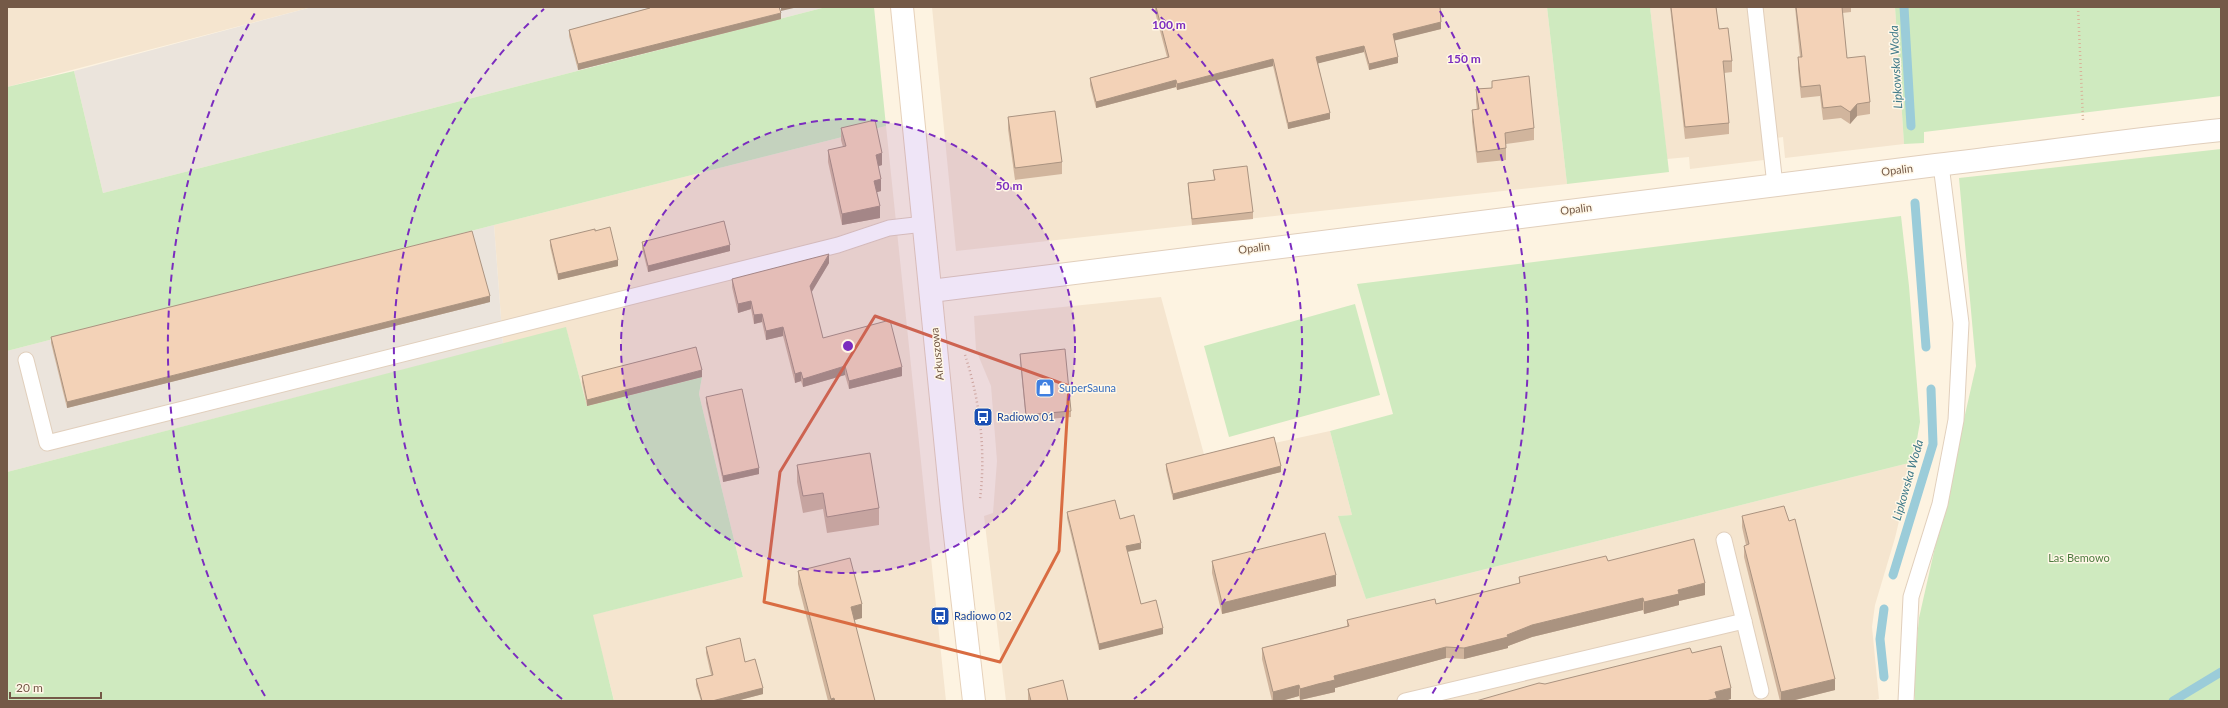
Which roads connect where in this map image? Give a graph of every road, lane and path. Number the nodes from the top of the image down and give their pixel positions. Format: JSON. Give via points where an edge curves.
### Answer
{"nodes":[{"id":1,"x":902,"y":7,"type":"edge"},
{"id":2,"x":1755,"y":7,"type":"edge"},
{"id":3,"x":2078,"y":7,"type":"edge"},
{"id":4,"x":2221,"y":130,"type":"edge"},
{"id":5,"x":2085,"y":145,"type":"junction"},
{"id":6,"x":1942,"y":165,"type":"junction"},
{"id":7,"x":1776,"y":185,"type":"junction"},
{"id":8,"x":924,"y":224,"type":"junction"},
{"id":9,"x":931,"y":291,"type":"junction"},
{"id":10,"x":26,"y":360,"type":"dead end"},
{"id":11,"x":1724,"y":540,"type":"dead end"},
{"id":12,"x":1744,"y":621,"type":"junction"},
{"id":13,"x":1760,"y":690,"type":"dead end"},
{"id":14,"x":974,"y":701,"type":"edge"},
{"id":15,"x":1405,"y":701,"type":"edge"},
{"id":16,"x":1906,"y":701,"type":"edge"}],
"edges":[{"from":1,"to":8,"type":"street","name":"Arkuszowa"},
{"from":2,"to":7,"type":"lane"},
{"from":3,"to":5,"type":"path"},
{"from":4,"to":5,"type":"street","name":"Opalin"},
{"from":5,"to":6,"type":"street","name":"Opalin"},
{"from":6,"to":7,"type":"street","name":"Opalin"},
{"from":6,"to":16,"type":"lane","via":[[1960,323],[1956,420],[1940,504],[1911,597]]},
{"from":7,"to":9,"type":"street","name":"Opalin","via":[[1221,252]]},
{"from":8,"to":9,"type":"street","name":"Arkuszowa"},
{"from":8,"to":10,"type":"lane","via":[[888,228],[830,247],[47,443]]},
{"from":9,"to":14,"type":"street","name":"Arkuszowa"},
{"from":11,"to":12,"type":"lane"},
{"from":12,"to":13,"type":"lane"},
{"from":12,"to":15,"type":"lane"}]}
